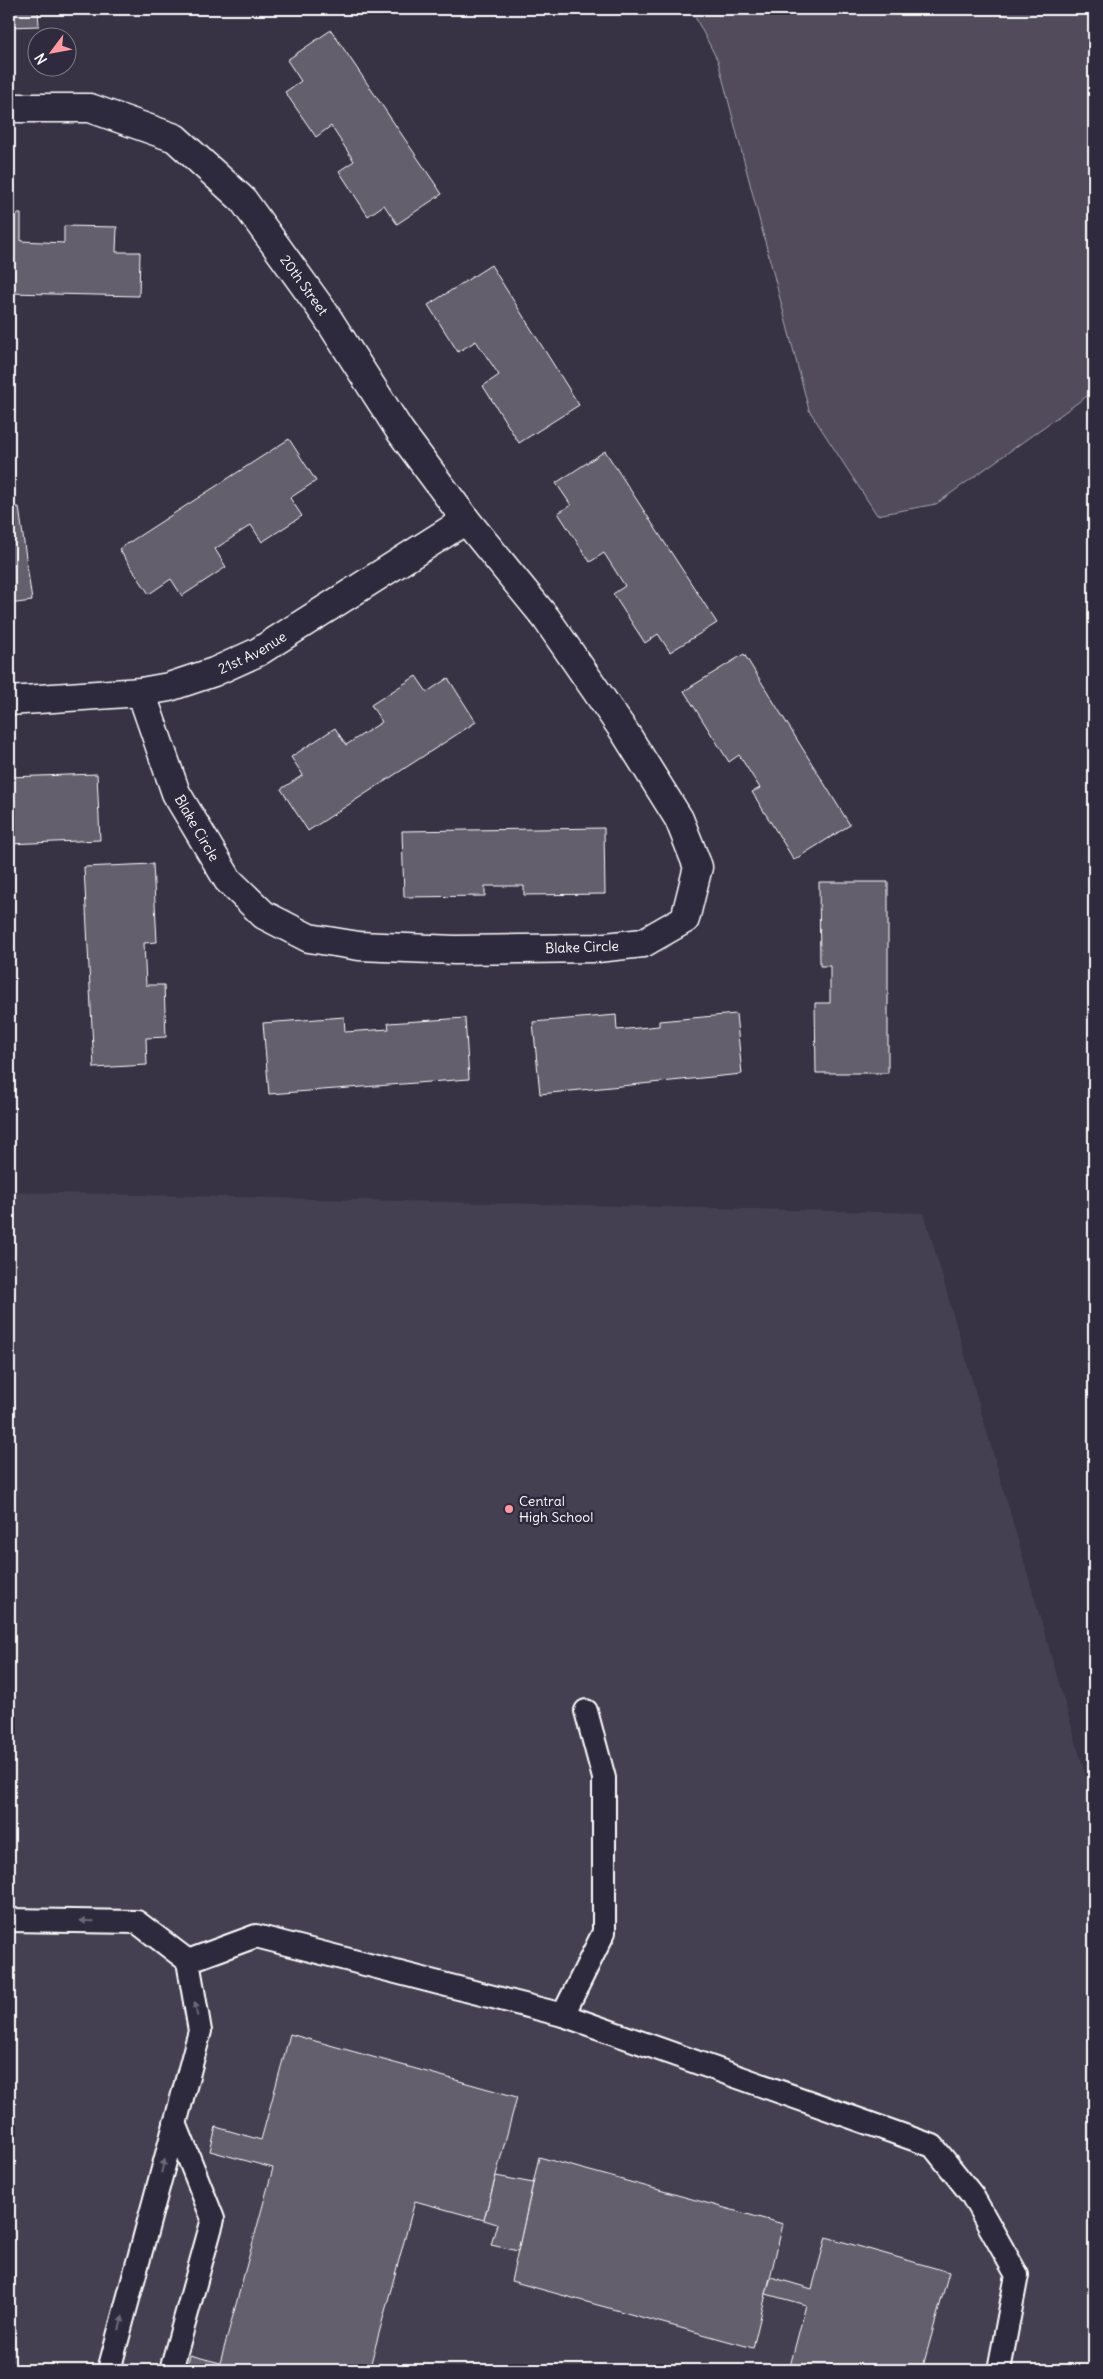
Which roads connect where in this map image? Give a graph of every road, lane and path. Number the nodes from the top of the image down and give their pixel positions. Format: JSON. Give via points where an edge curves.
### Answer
{"nodes":[{"id":1,"x":9,"y":108,"type":"edge"},
{"id":2,"x":466,"y":520,"type":"junction"},
{"id":3,"x":141,"y":692,"type":"junction"},
{"id":4,"x":9,"y":701,"type":"edge"},
{"id":5,"x":586,"y":1711,"type":"dead end"},
{"id":6,"x":9,"y":1920,"type":"edge"},
{"id":7,"x":188,"y":1961,"type":"junction"},
{"id":8,"x":563,"y":2014,"type":"junction"},
{"id":9,"x":175,"y":2123,"type":"junction"},
{"id":10,"x":108,"y":2370,"type":"edge"},
{"id":11,"x":171,"y":2370,"type":"edge"},
{"id":12,"x":999,"y":2370,"type":"edge"}],
"edges":[{"from":1,"to":2,"type":"street","name":"20th Street","via":[[90,108],[175,138],[243,200],[325,314],[400,431]]},
{"from":2,"to":3,"type":"street","name":"21st Avenue","via":[[258,652],[214,672]]},
{"from":2,"to":3,"type":"street","name":"Blake Circle","via":[[546,618],[626,734],[679,819],[698,867],[685,919],[643,943],[597,948],[456,950],[359,946],[309,938],[264,915],[228,880],[176,793]]},
{"from":3,"to":4,"type":"street","name":"21st Avenue"},
{"from":5,"to":8,"type":"lane","via":[[604,1778],[604,1932]]},
{"from":7,"to":6,"type":"lane","one_way":true,"via":[[137,1922]]},
{"from":7,"to":8,"type":"lane","via":[[256,1936]]},
{"from":9,"to":7,"type":"lane","one_way":true,"via":[[200,2031]]},
{"from":8,"to":12,"type":"lane","via":[[933,2146],[972,2195],[1017,2276]]},
{"from":10,"to":9,"type":"lane","one_way":true},
{"from":9,"to":11,"type":"lane","via":[[214,2219]]}]}
